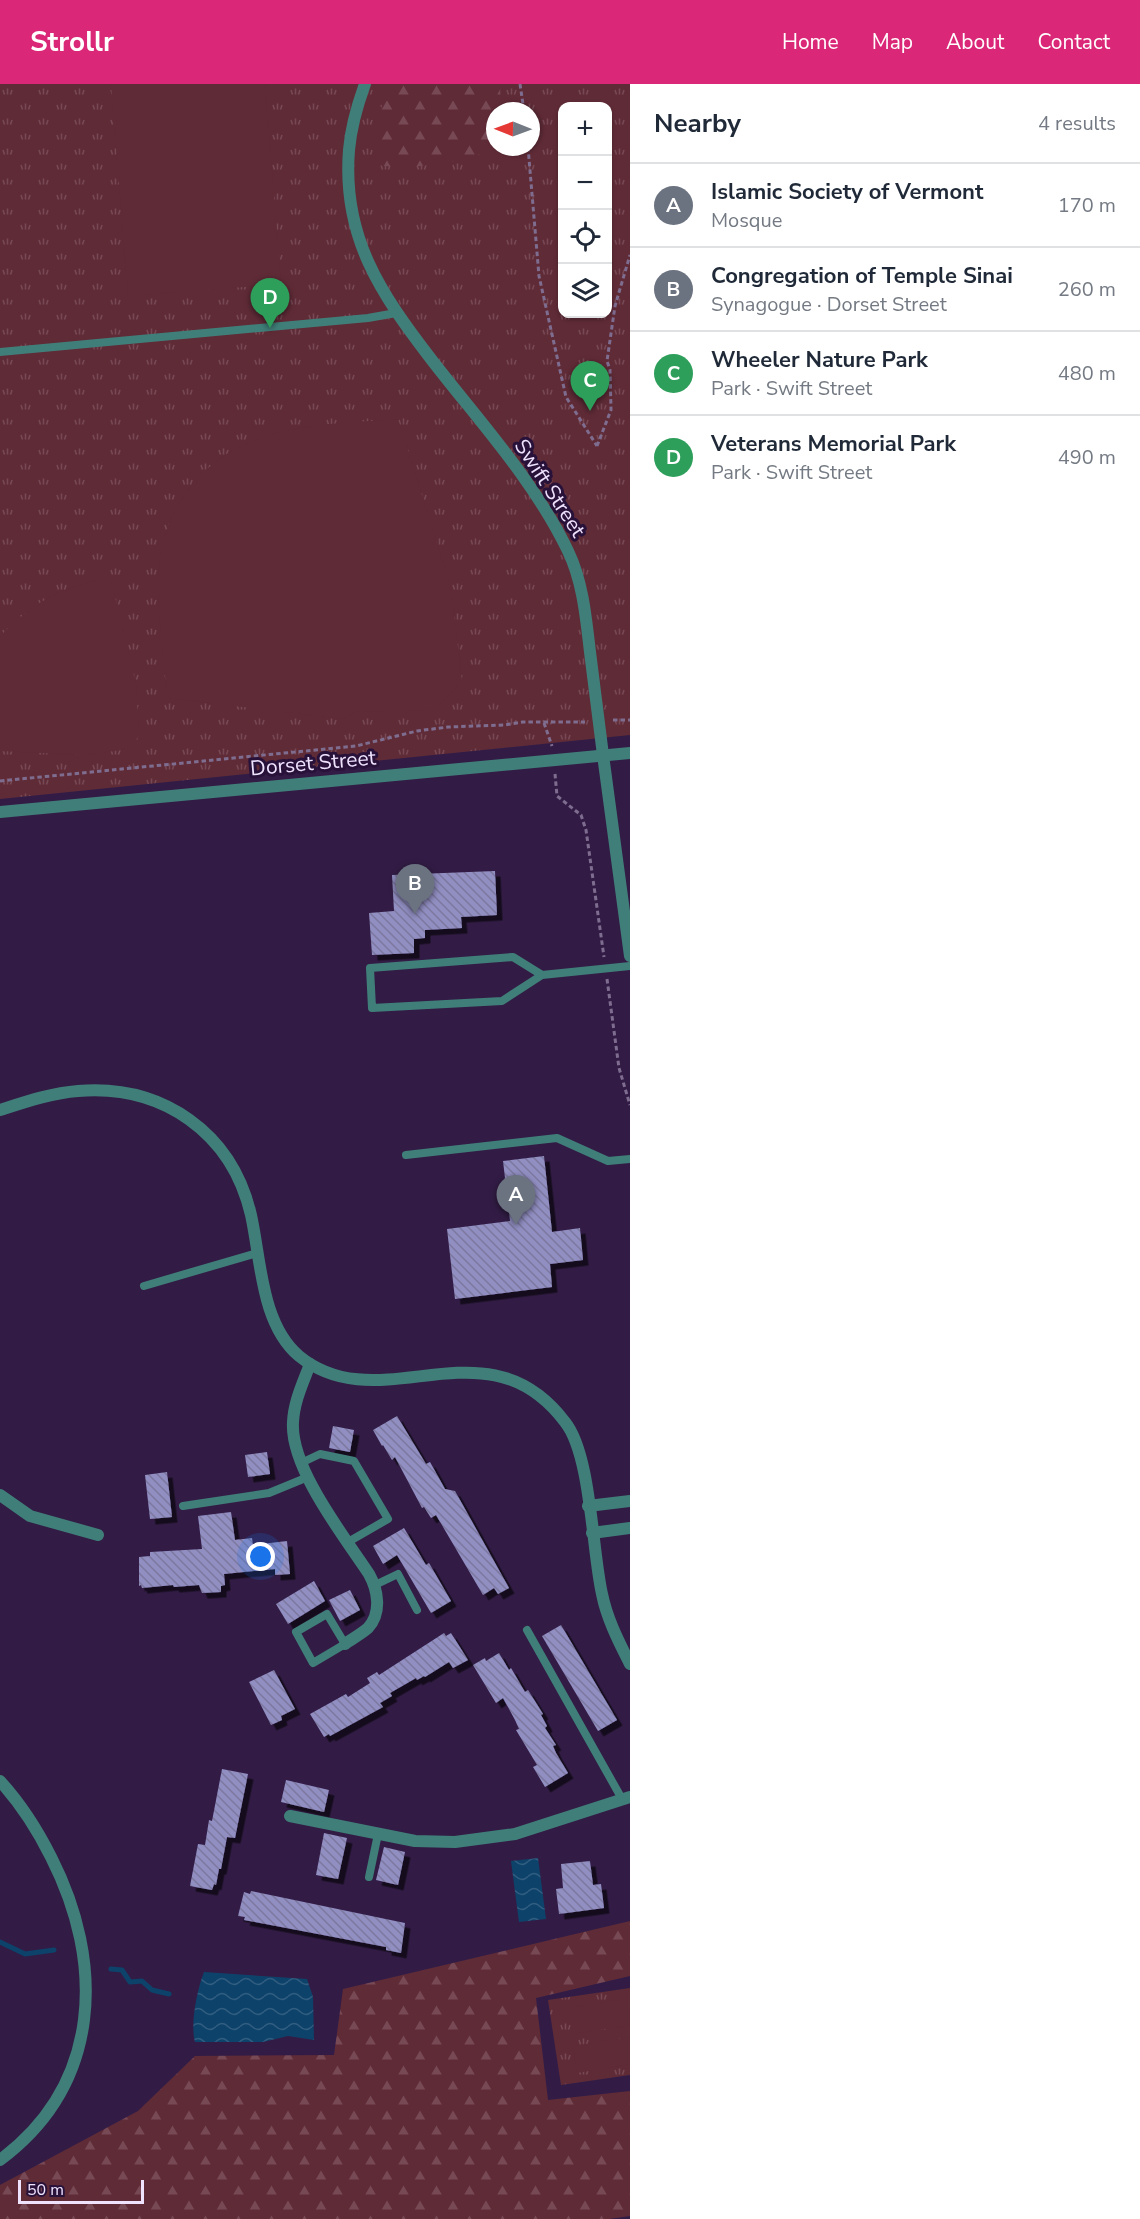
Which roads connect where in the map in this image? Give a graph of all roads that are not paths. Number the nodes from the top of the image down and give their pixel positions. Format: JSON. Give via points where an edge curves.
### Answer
{"nodes":[{"id":1,"x":364,"y":84,"type":"edge"},
{"id":2,"x":396,"y":313,"type":"junction"},
{"id":3,"x":0,"y":352,"type":"edge"},
{"id":4,"x":630,"y":753,"type":"edge"},
{"id":5,"x":603,"y":755,"type":"junction"},
{"id":6,"x":0,"y":812,"type":"edge"},
{"id":7,"x":630,"y":956,"type":"edge"},
{"id":8,"x":630,"y":966,"type":"edge"},
{"id":9,"x":542,"y":975,"type":"junction"},
{"id":10,"x":0,"y":1110,"type":"edge"},
{"id":11,"x":406,"y":1155,"type":"dead end"},
{"id":12,"x":630,"y":1159,"type":"edge"},
{"id":13,"x":257,"y":1252,"type":"junction"},
{"id":14,"x":144,"y":1286,"type":"dead end"},
{"id":15,"x":310,"y":1364,"type":"junction"},
{"id":16,"x":301,"y":1463,"type":"junction"},
{"id":17,"x":308,"y":1477,"type":"junction"},
{"id":18,"x":0,"y":1495,"type":"edge"},
{"id":19,"x":630,"y":1501,"type":"edge"},
{"id":20,"x":183,"y":1506,"type":"dead end"},
{"id":21,"x":588,"y":1506,"type":"junction"},
{"id":22,"x":630,"y":1528,"type":"edge"},
{"id":23,"x":592,"y":1533,"type":"junction"},
{"id":24,"x":98,"y":1535,"type":"dead end"},
{"id":25,"x":348,"y":1542,"type":"junction"},
{"id":26,"x":375,"y":1585,"type":"junction"},
{"id":27,"x":417,"y":1610,"type":"dead end"},
{"id":28,"x":527,"y":1630,"type":"dead end"},
{"id":29,"x":345,"y":1644,"type":"junction"},
{"id":30,"x":630,"y":1664,"type":"edge"},
{"id":31,"x":0,"y":1781,"type":"edge"},
{"id":32,"x":626,"y":1798,"type":"edge"},
{"id":33,"x":290,"y":1816,"type":"dead end"},
{"id":34,"x":378,"y":1834,"type":"junction"},
{"id":35,"x":369,"y":1877,"type":"dead end"},
{"id":36,"x":0,"y":2160,"type":"edge"}],
"edges":[{"from":1,"to":2,"type":"street","name":"Swift Street","via":[[349,150],[353,218],[368,262]]},
{"from":2,"to":3,"type":"lane"},
{"from":2,"to":5,"type":"street","name":"Swift Street","via":[[516,468],[552,519],[569,553],[586,620]]},
{"from":4,"to":5,"type":"street","name":"Dorset Street"},
{"from":5,"to":6,"type":"street","name":"Dorset Street"},
{"from":5,"to":7,"type":"street","name":"Swift Street"},
{"from":8,"to":9,"type":"lane"},
{"from":9,"to":9,"type":"lane","via":[[513,957],[370,968],[372,1008],[502,1001]]},
{"from":10,"to":13,"type":"street","via":[[80,1090],[143,1098],[182,1114],[211,1138],[232,1166],[245,1195]]},
{"from":11,"to":12,"type":"lane","via":[[557,1138],[608,1161]]},
{"from":13,"to":14,"type":"lane"},
{"from":13,"to":15,"type":"street","via":[[278,1330],[286,1344]]},
{"from":15,"to":16,"type":"street","via":[[293,1424]]},
{"from":15,"to":21,"type":"street","via":[[331,1374],[366,1380],[458,1372],[481,1372],[514,1380],[545,1401],[569,1428],[579,1449]]},
{"from":16,"to":17,"type":"street"},
{"from":16,"to":25,"type":"lane","via":[[320,1454],[354,1461],[360,1471],[388,1519]]},
{"from":17,"to":20,"type":"lane","via":[[268,1492]]},
{"from":17,"to":25,"type":"street"},
{"from":18,"to":24,"type":"street","via":[[30,1516]]},
{"from":19,"to":21,"type":"street"},
{"from":21,"to":23,"type":"street"},
{"from":22,"to":23,"type":"street"},
{"from":23,"to":30,"type":"street","via":[[602,1596]]},
{"from":25,"to":26,"type":"street"},
{"from":26,"to":27,"type":"lane","via":[[398,1574]]},
{"from":26,"to":29,"type":"street","via":[[374,1618],[368,1628]]},
{"from":28,"to":32,"type":"lane"},
{"from":29,"to":29,"type":"lane","via":[[327,1614],[296,1632],[313,1663]]},
{"from":31,"to":36,"type":"street","via":[[31,1820],[64,1885],[80,1931],[87,1978],[87,2003],[79,2043],[59,2095],[45,2117]]},
{"from":32,"to":34,"type":"street","via":[[515,1834],[465,1841],[415,1841]]},
{"from":33,"to":34,"type":"street"},
{"from":34,"to":35,"type":"lane"}]}
